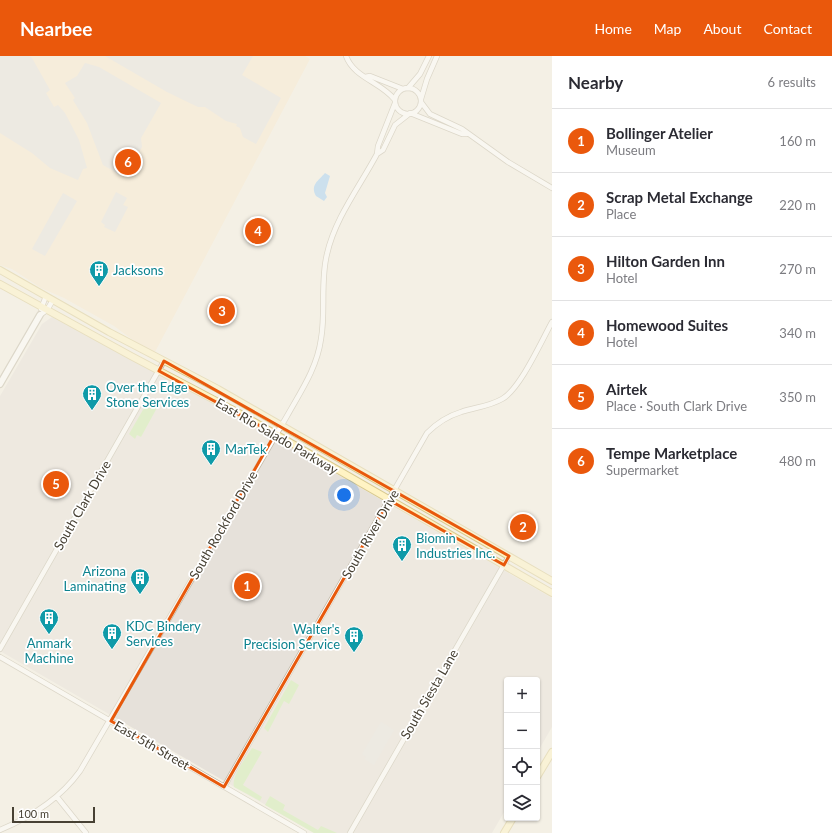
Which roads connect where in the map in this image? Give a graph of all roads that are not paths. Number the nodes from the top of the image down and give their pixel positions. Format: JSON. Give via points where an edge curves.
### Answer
{"nodes":[{"id":1,"x":346,"y":56,"type":"edge"},
{"id":2,"x":429,"y":56,"type":"edge"},
{"id":3,"x":437,"y":56,"type":"edge"},
{"id":4,"x":365,"y":76,"type":"junction"},
{"id":5,"x":405,"y":89,"type":"junction"},
{"id":6,"x":395,"y":101,"type":"junction"},
{"id":7,"x":421,"y":101,"type":"junction"},
{"id":8,"x":409,"y":114,"type":"junction"},
{"id":9,"x":467,"y":134,"type":"junction"},
{"id":10,"x":377,"y":154,"type":"junction"},
{"id":11,"x":552,"y":188,"type":"edge"},
{"id":12,"x":0,"y":270,"type":"edge"},
{"id":13,"x":0,"y":284,"type":"edge"},
{"id":14,"x":46,"y":296,"type":"junction"},
{"id":15,"x":53,"y":300,"type":"junction"},
{"id":16,"x":44,"y":308,"type":"junction"},
{"id":17,"x":40,"y":315,"type":"joint"},
{"id":18,"x":552,"y":322,"type":"edge"},
{"id":19,"x":164,"y":361,"type":"junction"},
{"id":20,"x":159,"y":371,"type":"junction"},
{"id":21,"x":0,"y":384,"type":"edge"},
{"id":22,"x":281,"y":425,"type":"junction"},
{"id":23,"x":275,"y":434,"type":"junction"},
{"id":24,"x":395,"y":491,"type":"junction"},
{"id":25,"x":389,"y":500,"type":"junction"},
{"id":26,"x":509,"y":556,"type":"junction"},
{"id":27,"x":504,"y":566,"type":"junction"},
{"id":28,"x":552,"y":580,"type":"edge"},
{"id":29,"x":552,"y":593,"type":"edge"},
{"id":30,"x":0,"y":649,"type":"edge"},
{"id":31,"x":0,"y":656,"type":"edge"},
{"id":32,"x":111,"y":721,"type":"junction"},
{"id":33,"x":552,"y":752,"type":"edge"},
{"id":34,"x":540,"y":772,"type":"edge"},
{"id":35,"x":224,"y":787,"type":"junction"},
{"id":36,"x":57,"y":797,"type":"junction"},
{"id":37,"x":510,"y":821,"type":"edge"},
{"id":38,"x":0,"y":830,"type":"edge"},
{"id":39,"x":86,"y":833,"type":"edge"},
{"id":40,"x":304,"y":833,"type":"edge"},
{"id":41,"x":350,"y":833,"type":"edge"},
{"id":42,"x":504,"y":833,"type":"edge"}],
"edges":[{"from":1,"to":4,"type":"street","via":[[349,64]]},
{"from":2,"to":5,"type":"street","via":[[420,74]]},
{"from":3,"to":7,"type":"street"},
{"from":4,"to":5,"type":"street"},
{"from":4,"to":6,"type":"street","via":[[368,81],[385,88]]},
{"from":5,"to":6,"type":"street","via":[[397,93]]},
{"from":5,"to":7,"type":"street","via":[[416,91]]},
{"from":6,"to":8,"type":"street","via":[[400,111]]},
{"from":6,"to":10,"type":"street","name":"South Rockford Drive"},
{"from":7,"to":8,"type":"street","via":[[418,109]]},
{"from":7,"to":9,"type":"street","via":[[430,114],[462,129]]},
{"from":8,"to":9,"type":"street"},
{"from":8,"to":10,"type":"street","name":"South Rockford Drive","via":[[395,125],[383,150]]},
{"from":9,"to":11,"type":"street","via":[[513,166]]},
{"from":10,"to":22,"type":"street","name":"South Rockford Drive","via":[[332,236],[324,274],[323,325],[318,352],[311,372]]},
{"from":12,"to":14,"type":"main road","name":"East Rio Salado Parkway"},
{"from":13,"to":16,"type":"main road","name":"East Rio Salado Parkway"},
{"from":14,"to":15,"type":"main road","name":"East Rio Salado Parkway"},
{"from":14,"to":16,"type":"street"},
{"from":15,"to":16,"type":"street"},
{"from":15,"to":19,"type":"main road","name":"East Rio Salado Parkway"},
{"from":16,"to":17,"type":"street"},
{"from":16,"to":20,"type":"main road","name":"East Rio Salado Parkway"},
{"from":17,"to":21,"type":"street"},
{"from":18,"to":24,"type":"street","name":"South River Drive","via":[[522,376],[508,394],[487,406],[460,412],[438,422],[427,433]]},
{"from":19,"to":20,"type":"street","name":"South Clark Drive"},
{"from":19,"to":22,"type":"main road","name":"East Rio Salado Parkway"},
{"from":20,"to":23,"type":"main road","name":"East Rio Salado Parkway"},
{"from":20,"to":30,"type":"street","name":"South Clark Drive"},
{"from":22,"to":23,"type":"street","name":"South Rockford Drive"},
{"from":22,"to":24,"type":"main road","name":"East Rio Salado Parkway"},
{"from":23,"to":25,"type":"main road","name":"East Rio Salado Parkway"},
{"from":23,"to":32,"type":"street","name":"South Rockford Drive"},
{"from":24,"to":25,"type":"street","name":"South River Drive"},
{"from":24,"to":26,"type":"main road","name":"East Rio Salado Parkway"},
{"from":25,"to":27,"type":"main road","name":"East Rio Salado Parkway"},
{"from":25,"to":35,"type":"street","name":"South River Drive"},
{"from":26,"to":27,"type":"street","name":"South Siesta Lane"},
{"from":26,"to":28,"type":"main road"},
{"from":27,"to":29,"type":"main road","name":"East Rio Salado Parkway"},
{"from":27,"to":41,"type":"street","name":"South Siesta Lane"},
{"from":31,"to":32,"type":"street","name":"East 5th Street"},
{"from":32,"to":35,"type":"street","name":"East 5th Street"},
{"from":32,"to":36,"type":"street","name":"South Rockford Drive","via":[[80,771]]},
{"from":33,"to":34,"type":"main road"},
{"from":35,"to":40,"type":"street","name":"East 5th Street"},
{"from":36,"to":38,"type":"street","name":"South Rockford Drive"},
{"from":36,"to":39,"type":"street"},
{"from":37,"to":42,"type":"main road"}]}
